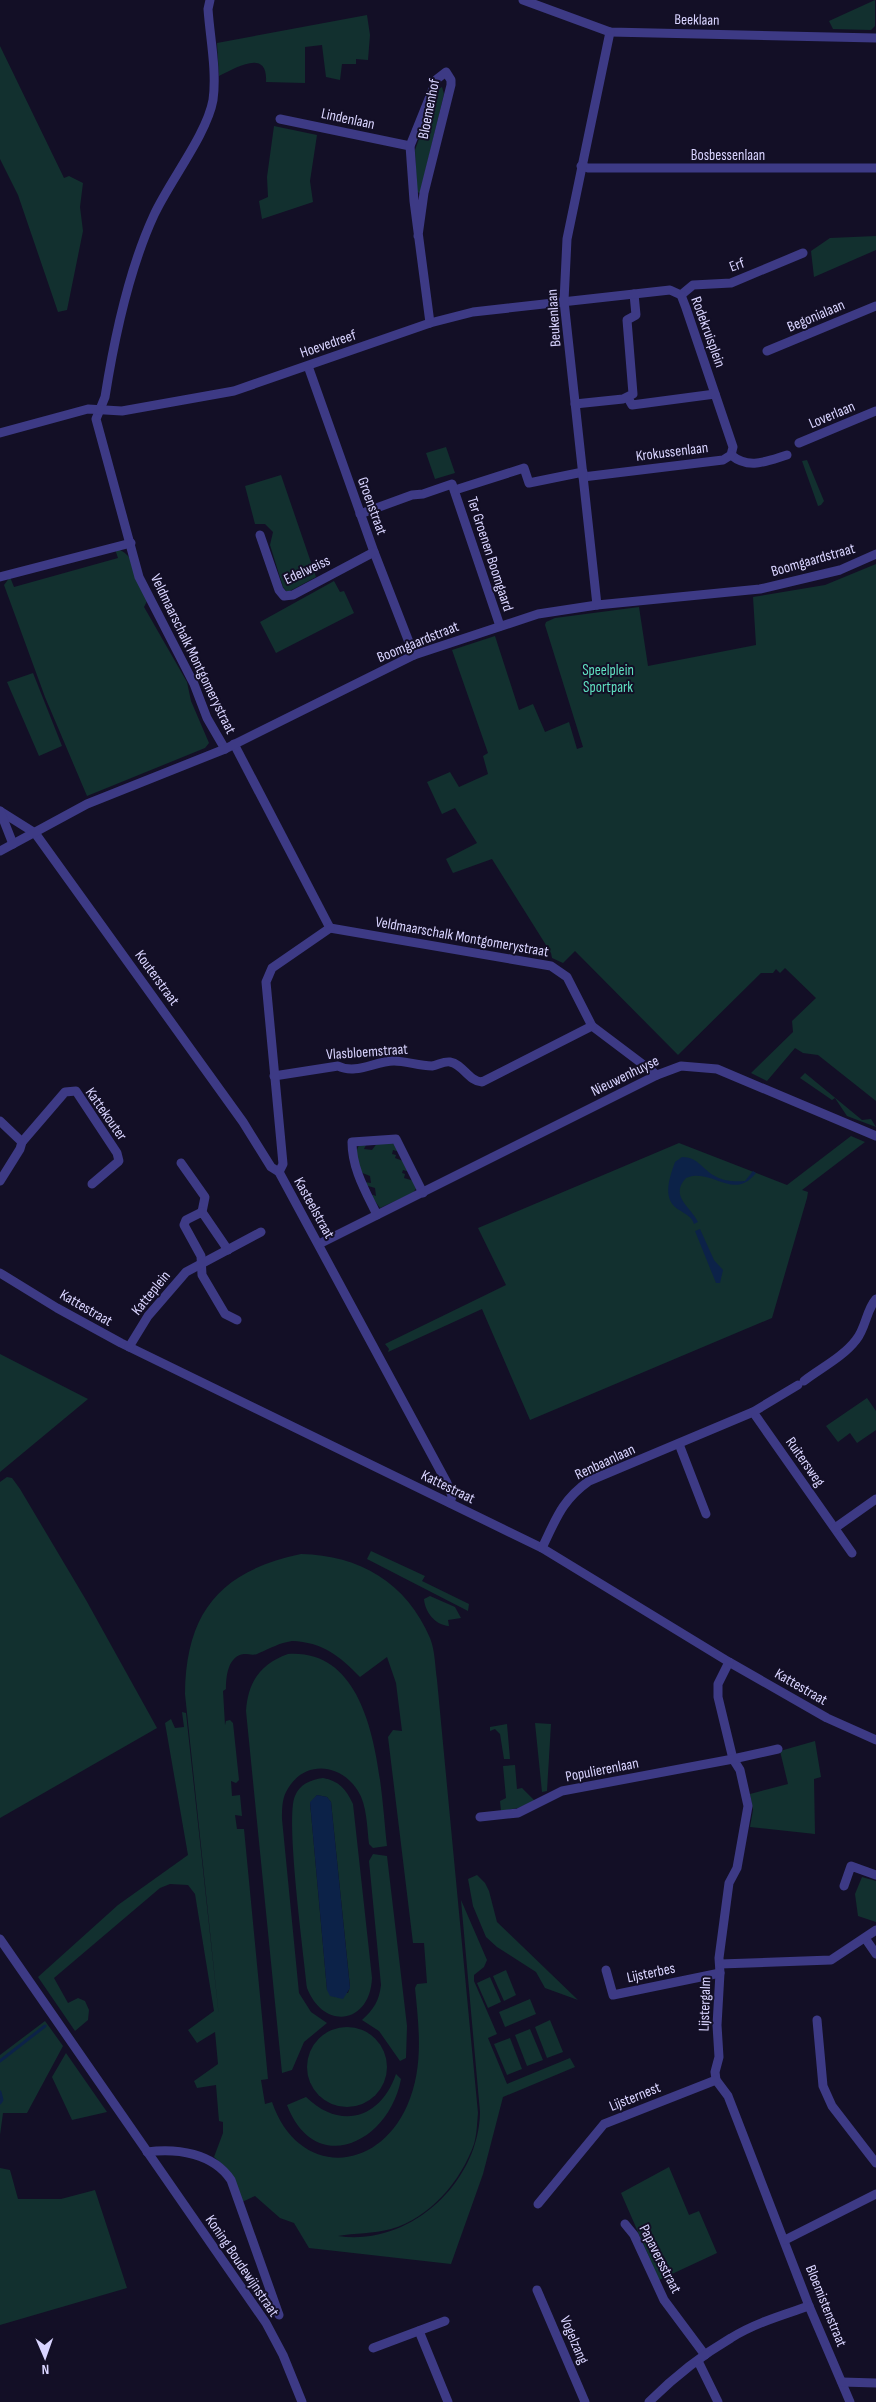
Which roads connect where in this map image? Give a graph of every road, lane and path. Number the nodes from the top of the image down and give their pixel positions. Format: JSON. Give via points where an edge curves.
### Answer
{"nodes":[{"id":1,"x":210,"y":0,"type":"edge"},
{"id":2,"x":524,"y":0,"type":"edge"},
{"id":3,"x":610,"y":32,"type":"junction"},
{"id":4,"x":876,"y":38,"type":"edge"},
{"id":5,"x":280,"y":119,"type":"dead end"},
{"id":6,"x":410,"y":146,"type":"junction"},
{"id":7,"x":580,"y":166,"type":"junction"},
{"id":8,"x":876,"y":167,"type":"edge"},
{"id":9,"x":418,"y":236,"type":"junction"},
{"id":10,"x":803,"y":253,"type":"dead end"},
{"id":11,"x":634,"y":294,"type":"junction"},
{"id":12,"x":680,"y":295,"type":"junction"},
{"id":13,"x":564,"y":301,"type":"junction"},
{"id":14,"x":876,"y":306,"type":"edge"},
{"id":15,"x":430,"y":323,"type":"junction"},
{"id":16,"x":768,"y":352,"type":"dead end"},
{"id":17,"x":308,"y":366,"type":"junction"},
{"id":18,"x":716,"y":394,"type":"junction"},
{"id":19,"x":628,"y":398,"type":"junction"},
{"id":20,"x":575,"y":404,"type":"junction"},
{"id":21,"x":100,"y":410,"type":"junction"},
{"id":22,"x":876,"y":411,"type":"edge"},
{"id":23,"x":0,"y":433,"type":"edge"},
{"id":24,"x":799,"y":444,"type":"dead end"},
{"id":25,"x":731,"y":455,"type":"junction"},
{"id":26,"x":788,"y":455,"type":"dead end"},
{"id":27,"x":583,"y":474,"type":"junction"},
{"id":28,"x":454,"y":490,"type":"junction"},
{"id":29,"x":360,"y":514,"type":"junction"},
{"id":30,"x":260,"y":536,"type":"dead end"},
{"id":31,"x":132,"y":543,"type":"junction"},
{"id":32,"x":374,"y":552,"type":"junction"},
{"id":33,"x":876,"y":554,"type":"edge"},
{"id":34,"x":0,"y":577,"type":"edge"},
{"id":35,"x":597,"y":605,"type":"junction"},
{"id":36,"x":500,"y":626,"type":"junction"},
{"id":37,"x":414,"y":655,"type":"junction"},
{"id":38,"x":234,"y":744,"type":"junction"},
{"id":39,"x":225,"y":749,"type":"junction"},
{"id":40,"x":0,"y":811,"type":"edge"},
{"id":41,"x":35,"y":833,"type":"junction"},
{"id":42,"x":13,"y":844,"type":"junction"},
{"id":43,"x":0,"y":851,"type":"edge"},
{"id":44,"x":330,"y":928,"type":"junction"},
{"id":45,"x":592,"y":1026,"type":"junction"},
{"id":46,"x":657,"y":1075,"type":"junction"},
{"id":47,"x":274,"y":1076,"type":"junction"},
{"id":48,"x":0,"y":1120,"type":"edge"},
{"id":49,"x":876,"y":1136,"type":"edge"},
{"id":50,"x":22,"y":1142,"type":"junction"},
{"id":51,"x":181,"y":1163,"type":"dead end"},
{"id":52,"x":279,"y":1172,"type":"junction"},
{"id":53,"x":0,"y":1180,"type":"edge"},
{"id":54,"x":92,"y":1184,"type":"dead end"},
{"id":55,"x":423,"y":1193,"type":"junction"},
{"id":56,"x":202,"y":1212,"type":"junction"},
{"id":57,"x":377,"y":1215,"type":"junction"},
{"id":58,"x":261,"y":1232,"type":"dead end"},
{"id":59,"x":319,"y":1244,"type":"junction"},
{"id":60,"x":228,"y":1250,"type":"junction"},
{"id":61,"x":201,"y":1263,"type":"junction"},
{"id":62,"x":0,"y":1273,"type":"edge"},
{"id":63,"x":876,"y":1299,"type":"edge"},
{"id":64,"x":237,"y":1320,"type":"dead end"},
{"id":65,"x":129,"y":1347,"type":"junction"},
{"id":66,"x":753,"y":1412,"type":"junction"},
{"id":67,"x":679,"y":1444,"type":"junction"},
{"id":68,"x":876,"y":1499,"type":"edge"},
{"id":69,"x":450,"y":1503,"type":"junction"},
{"id":70,"x":706,"y":1514,"type":"dead end"},
{"id":71,"x":835,"y":1528,"type":"junction"},
{"id":72,"x":542,"y":1548,"type":"junction"},
{"id":73,"x":852,"y":1553,"type":"dead end"},
{"id":74,"x":729,"y":1662,"type":"junction"},
{"id":75,"x":876,"y":1740,"type":"edge"},
{"id":76,"x":778,"y":1749,"type":"dead end"},
{"id":77,"x":733,"y":1760,"type":"junction"},
{"id":78,"x":480,"y":1817,"type":"dead end"},
{"id":79,"x":876,"y":1876,"type":"edge"},
{"id":80,"x":844,"y":1886,"type":"dead end"},
{"id":81,"x":876,"y":1930,"type":"edge"},
{"id":82,"x":865,"y":1938,"type":"junction"},
{"id":83,"x":0,"y":1940,"type":"edge"},
{"id":84,"x":876,"y":1954,"type":"edge"},
{"id":85,"x":720,"y":1969,"type":"junction"},
{"id":86,"x":606,"y":1970,"type":"dead end"},
{"id":87,"x":817,"y":2020,"type":"dead end"},
{"id":88,"x":716,"y":2080,"type":"junction"},
{"id":89,"x":147,"y":2152,"type":"junction"},
{"id":90,"x":876,"y":2162,"type":"edge"},
{"id":91,"x":876,"y":2194,"type":"edge"},
{"id":92,"x":538,"y":2204,"type":"dead end"},
{"id":93,"x":626,"y":2224,"type":"dead end"},
{"id":94,"x":785,"y":2240,"type":"junction"},
{"id":95,"x":537,"y":2290,"type":"dead end"},
{"id":96,"x":810,"y":2306,"type":"junction"},
{"id":97,"x":279,"y":2315,"type":"dead end"},
{"id":98,"x":445,"y":2321,"type":"dead end"},
{"id":99,"x":419,"y":2332,"type":"junction"},
{"id":100,"x":373,"y":2348,"type":"dead end"},
{"id":101,"x":702,"y":2358,"type":"junction"},
{"id":102,"x":842,"y":2382,"type":"junction"},
{"id":103,"x":876,"y":2383,"type":"edge"},
{"id":104,"x":302,"y":2402,"type":"edge"},
{"id":105,"x":448,"y":2402,"type":"edge"},
{"id":106,"x":585,"y":2402,"type":"edge"},
{"id":107,"x":649,"y":2402,"type":"edge"},
{"id":108,"x":718,"y":2402,"type":"edge"},
{"id":109,"x":850,"y":2402,"type":"edge"}],
"edges":[{"from":1,"to":21,"type":"street","name":"Veldmaarschalk Montgomerystraat","via":[[214,86],[210,111],[144,237]]},
{"from":2,"to":3,"type":"street","name":"Beeklaan"},
{"from":3,"to":4,"type":"street","name":"Beeklaan"},
{"from":3,"to":7,"type":"street","name":"Beukenlaan"},
{"from":5,"to":6,"type":"street","name":"Lindenlaan"},
{"from":6,"to":9,"type":"street","name":"Bloemenhof"},
{"from":6,"to":9,"type":"street","name":"Bloemenhof","via":[[437,79],[446,72],[451,85],[424,193]]},
{"from":7,"to":8,"type":"street","name":"Bosbessenlaan"},
{"from":7,"to":13,"type":"street","name":"Beukenlaan","via":[[567,239]]},
{"from":9,"to":15,"type":"street","name":"Bloemenhof"},
{"from":10,"to":12,"type":"street","name":"Erf","via":[[732,283],[693,285]]},
{"from":11,"to":12,"type":"street","name":"Rodekruisplein","via":[[670,290]]},
{"from":11,"to":13,"type":"street","name":"Rodekruisplein"},
{"from":11,"to":19,"type":"street","via":[[636,315],[627,320],[633,389]]},
{"from":12,"to":18,"type":"street","name":"Rodekruisplein"},
{"from":13,"to":15,"type":"street","name":"Hoevedreef","via":[[472,312]]},
{"from":13,"to":20,"type":"street","name":"Beukenlaan"},
{"from":14,"to":16,"type":"street","name":"Begonialaan"},
{"from":15,"to":17,"type":"street","name":"Hoevedreef"},
{"from":17,"to":21,"type":"street","name":"Hoevedreef","via":[[234,391],[122,411]]},
{"from":17,"to":29,"type":"street","name":"Groenstraat"},
{"from":18,"to":19,"type":"street","via":[[632,405]]},
{"from":18,"to":25,"type":"street","name":"Rodekruisplein","via":[[733,447]]},
{"from":19,"to":20,"type":"street"},
{"from":20,"to":27,"type":"street","name":"Beukenlaan"},
{"from":21,"to":23,"type":"street","name":"Hoevedreef","via":[[82,411]]},
{"from":21,"to":31,"type":"street","name":"Veldmaarschalk Montgomerystraat","via":[[96,419]]},
{"from":22,"to":24,"type":"street","name":"Loverlaan"},
{"from":25,"to":26,"type":"street","name":"Krokussenlaan","via":[[740,462],[754,464]]},
{"from":25,"to":27,"type":"street","name":"Krokussenlaan","via":[[724,460]]},
{"from":27,"to":28,"type":"street","name":"Ter Groenen Boomgaard","via":[[529,483],[524,468]]},
{"from":27,"to":35,"type":"street","name":"Beukenlaan"},
{"from":28,"to":29,"type":"street","name":"Ter Groenen Boomgaard","via":[[452,484]]},
{"from":28,"to":36,"type":"street","name":"Ter Groenen Boomgaard"},
{"from":29,"to":32,"type":"street","name":"Groenstraat"},
{"from":30,"to":32,"type":"street","name":"Edelweiss","via":[[284,596],[293,595]]},
{"from":31,"to":34,"type":"street"},
{"from":31,"to":39,"type":"street","name":"Veldmaarschalk Montgomerystraat","via":[[139,577]]},
{"from":32,"to":37,"type":"street","name":"Groenstraat"},
{"from":33,"to":35,"type":"street","name":"Boomgaardstraat","via":[[840,570],[760,589]]},
{"from":35,"to":36,"type":"street","name":"Boomgaardstraat","via":[[538,614]]},
{"from":36,"to":37,"type":"street","name":"Boomgaardstraat"},
{"from":37,"to":38,"type":"street","name":"Boomgaardstraat"},
{"from":38,"to":39,"type":"street","name":"Boomgaardstraat"},
{"from":38,"to":44,"type":"street","name":"Veldmaarschalk Montgomerystraat"},
{"from":39,"to":41,"type":"street","name":"Boomgaardstraat","via":[[87,804]]},
{"from":40,"to":41,"type":"street","name":"Kouterstraat"},
{"from":40,"to":42,"type":"street","name":"Kouterstraat"},
{"from":41,"to":42,"type":"street","name":"Boomgaardstraat"},
{"from":41,"to":52,"type":"street","name":"Kouterstraat","via":[[237,1114],[271,1167]]},
{"from":42,"to":43,"type":"street","name":"Boomgaardstraat"},
{"from":44,"to":45,"type":"street","name":"Veldmaarschalk Montgomerystraat","via":[[551,966],[562,971],[567,978]]},
{"from":44,"to":47,"type":"street","name":"Kasteelstraat","via":[[272,968],[268,975],[265,997]]},
{"from":45,"to":46,"type":"street","name":"Veldmaarschalk Montgomerystraat"},
{"from":45,"to":47,"type":"street","name":"Vlasbloemstraat","via":[[482,1082],[476,1082],[448,1061],[431,1066],[389,1061],[365,1068],[344,1069],[338,1066]]},
{"from":46,"to":49,"type":"street","name":"Nieuwenhuyse","via":[[681,1066],[717,1069]]},
{"from":46,"to":55,"type":"street","name":"Nieuwenhuyse"},
{"from":47,"to":52,"type":"street","name":"Kasteelstraat","via":[[283,1164]]},
{"from":48,"to":50,"type":"street"},
{"from":50,"to":53,"type":"street"},
{"from":50,"to":54,"type":"street","name":"Kattekouter","via":[[65,1092],[76,1091],[119,1161]]},
{"from":51,"to":56,"type":"street","via":[[205,1197]]},
{"from":52,"to":59,"type":"street","name":"Kasteelstraat"},
{"from":55,"to":57,"type":"street","name":"Nieuwenhuyse"},
{"from":55,"to":57,"type":"street","via":[[396,1139],[352,1142],[358,1174]]},
{"from":56,"to":60,"type":"street"},
{"from":56,"to":61,"type":"street","via":[[186,1220],[184,1225],[201,1256]]},
{"from":57,"to":59,"type":"street","name":"Nieuwenhuyse"},
{"from":58,"to":60,"type":"street","name":"Katteplein"},
{"from":59,"to":69,"type":"street","name":"Kasteelstraat","via":[[447,1483],[452,1496]]},
{"from":60,"to":61,"type":"street","name":"Katteplein"},
{"from":61,"to":64,"type":"street","via":[[202,1275],[226,1314]]},
{"from":61,"to":65,"type":"street","name":"Katteplein","via":[[186,1272],[148,1316]]},
{"from":62,"to":65,"type":"street","name":"Kattestraat"},
{"from":63,"to":66,"type":"street","name":"Renbaanlaan","via":[[870,1305],[866,1324],[857,1340],[845,1352]]},
{"from":65,"to":69,"type":"street","name":"Kattestraat"},
{"from":66,"to":67,"type":"street","name":"Renbaanlaan"},
{"from":66,"to":71,"type":"street","name":"Ruitersweg"},
{"from":67,"to":70,"type":"street"},
{"from":67,"to":72,"type":"street","name":"Renbaanlaan","via":[[589,1481],[572,1493]]},
{"from":68,"to":71,"type":"street"},
{"from":69,"to":72,"type":"street","name":"Kattestraat"},
{"from":71,"to":73,"type":"street","name":"Ruitersweg"},
{"from":72,"to":74,"type":"street","name":"Kattestraat"},
{"from":74,"to":75,"type":"street","name":"Kattestraat","via":[[827,1718]]},
{"from":74,"to":77,"type":"street","name":"Lijstergalm","via":[[718,1684],[718,1698]]},
{"from":76,"to":77,"type":"street"},
{"from":77,"to":78,"type":"street","name":"Populierenlaan","via":[[562,1791],[518,1812]]},
{"from":77,"to":85,"type":"street","name":"Lijstergalm","via":[[740,1770],[748,1814],[737,1868],[729,1883],[718,1958]]},
{"from":79,"to":80,"type":"street","via":[[851,1866]]},
{"from":81,"to":82,"type":"street"},
{"from":82,"to":84,"type":"street"},
{"from":82,"to":85,"type":"street","via":[[831,1960]]},
{"from":83,"to":89,"type":"street","name":"Koning Boudewijnstraat"},
{"from":85,"to":86,"type":"street","name":"Lijsterbes","via":[[613,1995]]},
{"from":85,"to":88,"type":"street","name":"Lijstergalm"},
{"from":87,"to":90,"type":"street","via":[[823,2086],[832,2106]]},
{"from":88,"to":92,"type":"street","name":"Lijsternest","via":[[604,2124]]},
{"from":88,"to":94,"type":"street","via":[[728,2096]]},
{"from":89,"to":97,"type":"street","name":"Koning Boudewijnstraat","via":[[160,2150],[205,2158],[224,2170],[231,2180]]},
{"from":89,"to":104,"type":"street","name":"Koning Boudewijnstraat","via":[[266,2323]]},
{"from":91,"to":94,"type":"street"},
{"from":93,"to":101,"type":"street","name":"Papaversstraat","via":[[664,2300]]},
{"from":94,"to":96,"type":"street","name":"Bloemistenstraat"},
{"from":95,"to":106,"type":"street","name":"Vogelzang"},
{"from":96,"to":101,"type":"street","via":[[732,2337]]},
{"from":96,"to":102,"type":"street","name":"Bloemistenstraat"},
{"from":98,"to":99,"type":"street"},
{"from":99,"to":100,"type":"street"},
{"from":99,"to":105,"type":"street"},
{"from":101,"to":107,"type":"street"},
{"from":101,"to":108,"type":"street","name":"Papaversstraat"},
{"from":102,"to":103,"type":"street"},
{"from":102,"to":109,"type":"street","name":"Bloemistenstraat"}]}
